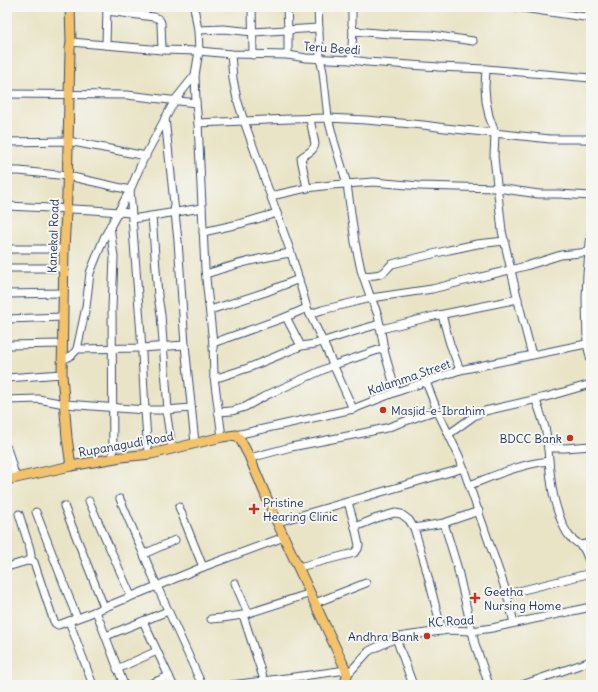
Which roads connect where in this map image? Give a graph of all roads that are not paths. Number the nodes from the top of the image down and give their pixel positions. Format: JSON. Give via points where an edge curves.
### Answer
{"nodes":[{"id":1,"x":70,"y":7,"type":"edge"},
{"id":2,"x":194,"y":7,"type":"edge"},
{"id":3,"x":252,"y":7,"type":"edge"},
{"id":4,"x":287,"y":7,"type":"edge"},
{"id":5,"x":318,"y":7,"type":"edge"},
{"id":6,"x":352,"y":7,"type":"edge"},
{"id":7,"x":516,"y":7,"type":"edge"},
{"id":8,"x":107,"y":9,"type":"edge"},
{"id":9,"x":591,"y":18,"type":"edge"},
{"id":10,"x":319,"y":28,"type":"junction"},
{"id":11,"x":198,"y":30,"type":"junction"},
{"id":12,"x":288,"y":30,"type":"junction"},
{"id":13,"x":353,"y":31,"type":"junction"},
{"id":14,"x":252,"y":32,"type":"junction"},
{"id":15,"x":473,"y":40,"type":"dead end"},
{"id":16,"x":71,"y":42,"type":"junction"},
{"id":17,"x":106,"y":45,"type":"junction"},
{"id":18,"x":162,"y":50,"type":"junction"},
{"id":19,"x":199,"y":51,"type":"junction"},
{"id":20,"x":232,"y":54,"type":"junction"},
{"id":21,"x":253,"y":55,"type":"junction"},
{"id":22,"x":288,"y":56,"type":"junction"},
{"id":23,"x":320,"y":58,"type":"junction"},
{"id":24,"x":351,"y":60,"type":"junction"},
{"id":25,"x":486,"y":69,"type":"junction"},
{"id":26,"x":195,"y":75,"type":"junction"},
{"id":27,"x":591,"y":78,"type":"edge"},
{"id":28,"x":7,"y":94,"type":"edge"},
{"id":29,"x":69,"y":95,"type":"junction"},
{"id":30,"x":175,"y":100,"type":"junction"},
{"id":31,"x":196,"y":103,"type":"junction"},
{"id":32,"x":165,"y":118,"type":"junction"},
{"id":33,"x":328,"y":118,"type":"junction"},
{"id":34,"x":310,"y":119,"type":"junction"},
{"id":35,"x":244,"y":121,"type":"junction"},
{"id":36,"x":198,"y":123,"type":"junction"},
{"id":37,"x":494,"y":133,"type":"junction"},
{"id":38,"x":591,"y":139,"type":"edge"},
{"id":39,"x":68,"y":141,"type":"junction"},
{"id":40,"x":7,"y":142,"type":"edge"},
{"id":41,"x":146,"y":156,"type":"junction"},
{"id":42,"x":7,"y":171,"type":"edge"},
{"id":43,"x":68,"y":176,"type":"junction"},
{"id":44,"x":347,"y":184,"type":"junction"},
{"id":45,"x":308,"y":188,"type":"junction"},
{"id":46,"x":497,"y":188,"type":"junction"},
{"id":47,"x":130,"y":190,"type":"junction"},
{"id":48,"x":271,"y":196,"type":"junction"},
{"id":49,"x":591,"y":196,"type":"edge"},
{"id":50,"x":7,"y":206,"type":"edge"},
{"id":51,"x":202,"y":208,"type":"junction"},
{"id":52,"x":66,"y":209,"type":"junction"},
{"id":53,"x":117,"y":212,"type":"junction"},
{"id":54,"x":175,"y":212,"type":"junction"},
{"id":55,"x":277,"y":213,"type":"junction"},
{"id":56,"x":132,"y":216,"type":"junction"},
{"id":57,"x":152,"y":216,"type":"junction"},
{"id":58,"x":110,"y":225,"type":"junction"},
{"id":59,"x":203,"y":232,"type":"junction"},
{"id":60,"x":591,"y":233,"type":"edge"},
{"id":61,"x":505,"y":241,"type":"junction"},
{"id":62,"x":7,"y":249,"type":"edge"},
{"id":63,"x":64,"y":249,"type":"junction"},
{"id":64,"x":291,"y":253,"type":"junction"},
{"id":65,"x":590,"y":255,"type":"edge"},
{"id":66,"x":7,"y":268,"type":"edge"},
{"id":67,"x":64,"y":268,"type":"junction"},
{"id":68,"x":511,"y":269,"type":"junction"},
{"id":69,"x":206,"y":274,"type":"junction"},
{"id":70,"x":363,"y":276,"type":"junction"},
{"id":71,"x":299,"y":279,"type":"junction"},
{"id":72,"x":589,"y":287,"type":"edge"},
{"id":73,"x":63,"y":293,"type":"junction"},
{"id":74,"x":7,"y":294,"type":"edge"},
{"id":75,"x":371,"y":298,"type":"junction"},
{"id":76,"x":518,"y":299,"type":"junction"},
{"id":77,"x":210,"y":310,"type":"junction"},
{"id":78,"x":308,"y":311,"type":"junction"},
{"id":79,"x":442,"y":315,"type":"junction"},
{"id":80,"x":63,"y":317,"type":"junction"},
{"id":81,"x":286,"y":317,"type":"junction"},
{"id":82,"x":7,"y":319,"type":"edge"},
{"id":83,"x":380,"y":327,"type":"junction"},
{"id":84,"x":323,"y":342,"type":"junction"},
{"id":85,"x":213,"y":343,"type":"junction"},
{"id":86,"x":589,"y":343,"type":"edge"},
{"id":87,"x":62,"y":344,"type":"junction"},
{"id":88,"x":7,"y":345,"type":"edge"},
{"id":89,"x":185,"y":345,"type":"junction"},
{"id":90,"x":163,"y":346,"type":"junction"},
{"id":91,"x":301,"y":346,"type":"junction"},
{"id":92,"x":112,"y":348,"type":"junction"},
{"id":93,"x":141,"y":348,"type":"junction"},
{"id":94,"x":384,"y":348,"type":"junction"},
{"id":95,"x":77,"y":349,"type":"junction"},
{"id":96,"x":532,"y":355,"type":"junction"},
{"id":97,"x":63,"y":360,"type":"junction"},
{"id":98,"x":591,"y":361,"type":"edge"},
{"id":99,"x":334,"y":365,"type":"junction"},
{"id":100,"x":460,"y":370,"type":"junction"},
{"id":101,"x":62,"y":374,"type":"junction"},
{"id":102,"x":214,"y":377,"type":"junction"},
{"id":103,"x":7,"y":378,"type":"edge"},
{"id":104,"x":426,"y":382,"type":"junction"},
{"id":105,"x":591,"y":384,"type":"edge"},
{"id":106,"x":396,"y":392,"type":"junction"},
{"id":107,"x":7,"y":400,"type":"edge"},
{"id":108,"x":536,"y":400,"type":"junction"},
{"id":109,"x":65,"y":404,"type":"junction"},
{"id":110,"x":112,"y":408,"type":"junction"},
{"id":111,"x":191,"y":408,"type":"junction"},
{"id":112,"x":353,"y":409,"type":"junction"},
{"id":113,"x":145,"y":410,"type":"junction"},
{"id":114,"x":167,"y":410,"type":"junction"},
{"id":115,"x":437,"y":410,"type":"junction"},
{"id":116,"x":218,"y":412,"type":"junction"},
{"id":117,"x":449,"y":434,"type":"junction"},
{"id":118,"x":236,"y":435,"type":"junction"},
{"id":119,"x":222,"y":437,"type":"junction"},
{"id":120,"x":195,"y":443,"type":"junction"},
{"id":121,"x":591,"y":446,"type":"edge"},
{"id":122,"x":7,"y":448,"type":"edge"},
{"id":123,"x":548,"y":448,"type":"junction"},
{"id":124,"x":172,"y":449,"type":"junction"},
{"id":125,"x":148,"y":454,"type":"junction"},
{"id":126,"x":249,"y":457,"type":"junction"},
{"id":127,"x":113,"y":458,"type":"junction"},
{"id":128,"x":549,"y":461,"type":"junction"},
{"id":129,"x":70,"y":466,"type":"junction"},
{"id":130,"x":464,"y":468,"type":"junction"},
{"id":131,"x":11,"y":479,"type":"edge"},
{"id":132,"x":470,"y":485,"type":"junction"},
{"id":133,"x":120,"y":499,"type":"dead end"},
{"id":134,"x":89,"y":501,"type":"dead end"},
{"id":135,"x":348,"y":502,"type":"junction"},
{"id":136,"x":64,"y":506,"type":"dead end"},
{"id":137,"x":179,"y":507,"type":"dead end"},
{"id":138,"x":479,"y":511,"type":"junction"},
{"id":139,"x":36,"y":512,"type":"dead end"},
{"id":140,"x":20,"y":514,"type":"dead end"},
{"id":141,"x":278,"y":522,"type":"junction"},
{"id":142,"x":444,"y":523,"type":"junction"},
{"id":143,"x":355,"y":526,"type":"junction"},
{"id":144,"x":414,"y":528,"type":"junction"},
{"id":145,"x":284,"y":537,"type":"junction"},
{"id":146,"x":175,"y":540,"type":"dead end"},
{"id":147,"x":591,"y":543,"type":"edge"},
{"id":148,"x":580,"y":545,"type":"junction"},
{"id":149,"x":144,"y":554,"type":"junction"},
{"id":150,"x":31,"y":561,"type":"junction"},
{"id":151,"x":591,"y":566,"type":"edge"},
{"id":152,"x":7,"y":567,"type":"edge"},
{"id":153,"x":204,"y":567,"type":"junction"},
{"id":154,"x":298,"y":567,"type":"junction"},
{"id":155,"x":591,"y":573,"type":"edge"},
{"id":156,"x":235,"y":583,"type":"dead end"},
{"id":157,"x":366,"y":583,"type":"dead end"},
{"id":158,"x":157,"y":586,"type":"junction"},
{"id":159,"x":311,"y":593,"type":"junction"},
{"id":160,"x":507,"y":594,"type":"junction"},
{"id":161,"x":132,"y":596,"type":"junction"},
{"id":162,"x":315,"y":603,"type":"junction"},
{"id":163,"x":104,"y":607,"type":"junction"},
{"id":164,"x":591,"y":607,"type":"edge"},
{"id":165,"x":96,"y":611,"type":"junction"},
{"id":166,"x":168,"y":611,"type":"junction"},
{"id":167,"x":245,"y":614,"type":"junction"},
{"id":168,"x":77,"y":618,"type":"junction"},
{"id":169,"x":211,"y":619,"type":"dead end"},
{"id":170,"x":69,"y":621,"type":"junction"},
{"id":171,"x":143,"y":621,"type":"junction"},
{"id":172,"x":514,"y":623,"type":"junction"},
{"id":173,"x":442,"y":631,"type":"junction"},
{"id":174,"x":472,"y":631,"type":"junction"},
{"id":175,"x":106,"y":636,"type":"junction"},
{"id":176,"x":396,"y":638,"type":"junction"},
{"id":177,"x":157,"y":652,"type":"junction"},
{"id":178,"x":591,"y":661,"type":"edge"},
{"id":179,"x":117,"y":669,"type":"junction"},
{"id":180,"x":347,"y":672,"type":"junction"},
{"id":181,"x":168,"y":676,"type":"junction"},
{"id":182,"x":264,"y":680,"type":"junction"},
{"id":183,"x":93,"y":685,"type":"edge"},
{"id":184,"x":124,"y":685,"type":"edge"},
{"id":185,"x":148,"y":685,"type":"edge"},
{"id":186,"x":173,"y":685,"type":"edge"},
{"id":187,"x":202,"y":685,"type":"edge"},
{"id":188,"x":231,"y":685,"type":"edge"},
{"id":189,"x":345,"y":685,"type":"edge"},
{"id":190,"x":413,"y":685,"type":"edge"},
{"id":191,"x":489,"y":685,"type":"edge"},
{"id":192,"x":522,"y":685,"type":"edge"}],
"edges":[{"from":1,"to":16,"type":"main road","name":"Kanekal Road"},
{"from":2,"to":11,"type":"street"},
{"from":3,"to":14,"type":"street"},
{"from":4,"to":12,"type":"street"},
{"from":5,"to":10,"type":"street"},
{"from":6,"to":13,"type":"street"},
{"from":7,"to":9,"type":"street"},
{"from":8,"to":17,"type":"street"},
{"from":8,"to":18,"type":"street","via":[[158,18],[161,24]]},
{"from":10,"to":12,"type":"street"},
{"from":10,"to":23,"type":"street"},
{"from":11,"to":14,"type":"street"},
{"from":11,"to":19,"type":"street"},
{"from":12,"to":14,"type":"street"},
{"from":12,"to":22,"type":"street"},
{"from":13,"to":15,"type":"street"},
{"from":13,"to":24,"type":"street"},
{"from":14,"to":21,"type":"street"},
{"from":16,"to":17,"type":"street","name":"Teru Beedi"},
{"from":16,"to":29,"type":"main road","name":"Kanekal Road"},
{"from":17,"to":18,"type":"street","name":"Teru Beedi"},
{"from":18,"to":19,"type":"street","name":"Teru Beedi"},
{"from":19,"to":20,"type":"street","name":"Teru Beedi"},
{"from":19,"to":26,"type":"street"},
{"from":20,"to":21,"type":"street","name":"Teru Beedi"},
{"from":20,"to":35,"type":"street","via":[[233,79]]},
{"from":21,"to":22,"type":"street","name":"Teru Beedi"},
{"from":22,"to":23,"type":"street","name":"Teru Beedi"},
{"from":23,"to":24,"type":"street","name":"Teru Beedi"},
{"from":23,"to":33,"type":"street"},
{"from":24,"to":25,"type":"street","name":"Teru Beedi"},
{"from":25,"to":27,"type":"street","name":"Teru Beedi"},
{"from":25,"to":37,"type":"street","via":[[486,101]]},
{"from":26,"to":30,"type":"street"},
{"from":26,"to":31,"type":"street"},
{"from":28,"to":29,"type":"street"},
{"from":29,"to":30,"type":"street","via":[[128,95]]},
{"from":29,"to":39,"type":"main road","name":"Kanekal Road"},
{"from":30,"to":31,"type":"street"},
{"from":30,"to":32,"type":"street"},
{"from":31,"to":36,"type":"street"},
{"from":32,"to":41,"type":"street"},
{"from":32,"to":54,"type":"street"},
{"from":33,"to":34,"type":"street"},
{"from":33,"to":37,"type":"street"},
{"from":33,"to":44,"type":"street"},
{"from":34,"to":35,"type":"street"},
{"from":34,"to":45,"type":"street","via":[[315,147],[301,158]]},
{"from":35,"to":36,"type":"street"},
{"from":35,"to":48,"type":"street"},
{"from":36,"to":51,"type":"street"},
{"from":37,"to":38,"type":"street"},
{"from":37,"to":46,"type":"street"},
{"from":39,"to":40,"type":"street"},
{"from":39,"to":41,"type":"street"},
{"from":39,"to":43,"type":"main road","name":"Kanekal Road"},
{"from":41,"to":47,"type":"street"},
{"from":42,"to":43,"type":"street"},
{"from":43,"to":47,"type":"street"},
{"from":43,"to":52,"type":"main road","name":"Kanekal Road"},
{"from":44,"to":45,"type":"street"},
{"from":44,"to":46,"type":"street","via":[[374,182]]},
{"from":44,"to":70,"type":"street","via":[[355,242]]},
{"from":45,"to":48,"type":"street"},
{"from":46,"to":49,"type":"street","via":[[539,194]]},
{"from":46,"to":61,"type":"street"},
{"from":47,"to":53,"type":"street"},
{"from":47,"to":56,"type":"street"},
{"from":48,"to":55,"type":"street"},
{"from":50,"to":52,"type":"street"},
{"from":51,"to":54,"type":"street"},
{"from":51,"to":59,"type":"street"},
{"from":52,"to":53,"type":"street"},
{"from":52,"to":63,"type":"main road","name":"Kanekal Road"},
{"from":53,"to":56,"type":"street"},
{"from":53,"to":58,"type":"street"},
{"from":54,"to":57,"type":"street"},
{"from":54,"to":89,"type":"street"},
{"from":55,"to":59,"type":"street"},
{"from":55,"to":64,"type":"street"},
{"from":56,"to":57,"type":"street"},
{"from":56,"to":93,"type":"street"},
{"from":57,"to":90,"type":"street"},
{"from":58,"to":92,"type":"street","via":[[114,257]]},
{"from":58,"to":95,"type":"street","via":[[90,272]]},
{"from":59,"to":69,"type":"street"},
{"from":60,"to":65,"type":"street"},
{"from":61,"to":68,"type":"street"},
{"from":61,"to":70,"type":"street","via":[[477,244],[392,264],[381,274]]},
{"from":62,"to":63,"type":"street"},
{"from":63,"to":67,"type":"main road","name":"Kanekal Road"},
{"from":64,"to":69,"type":"street"},
{"from":64,"to":71,"type":"street"},
{"from":65,"to":68,"type":"street","via":[[561,255]]},
{"from":65,"to":72,"type":"street"},
{"from":66,"to":67,"type":"street"},
{"from":67,"to":73,"type":"main road","name":"Kanekal Road"},
{"from":68,"to":75,"type":"street","via":[[432,289]]},
{"from":68,"to":76,"type":"street"},
{"from":69,"to":77,"type":"street"},
{"from":70,"to":75,"type":"street"},
{"from":71,"to":77,"type":"street"},
{"from":71,"to":78,"type":"street"},
{"from":72,"to":86,"type":"street"},
{"from":73,"to":74,"type":"street"},
{"from":73,"to":80,"type":"main road","name":"Kanekal Road"},
{"from":75,"to":78,"type":"street"},
{"from":75,"to":83,"type":"street"},
{"from":76,"to":79,"type":"street"},
{"from":76,"to":96,"type":"street"},
{"from":77,"to":85,"type":"street"},
{"from":78,"to":81,"type":"street"},
{"from":78,"to":84,"type":"street"},
{"from":79,"to":83,"type":"street"},
{"from":79,"to":100,"type":"street"},
{"from":80,"to":82,"type":"street"},
{"from":80,"to":87,"type":"main road","name":"Kanekal Road"},
{"from":81,"to":85,"type":"street"},
{"from":81,"to":91,"type":"street"},
{"from":83,"to":84,"type":"street","via":[[362,328]]},
{"from":83,"to":94,"type":"street"},
{"from":84,"to":91,"type":"street"},
{"from":84,"to":99,"type":"street"},
{"from":85,"to":102,"type":"street"},
{"from":86,"to":96,"type":"street","name":"Kalamma Street"},
{"from":86,"to":98,"type":"street"},
{"from":87,"to":88,"type":"street"},
{"from":87,"to":97,"type":"main road","name":"Kanekal Road"},
{"from":89,"to":90,"type":"street"},
{"from":89,"to":111,"type":"street"},
{"from":90,"to":93,"type":"street"},
{"from":90,"to":114,"type":"street"},
{"from":91,"to":102,"type":"street","via":[[248,368]]},
{"from":92,"to":93,"type":"street"},
{"from":92,"to":95,"type":"street"},
{"from":92,"to":110,"type":"street"},
{"from":93,"to":113,"type":"street"},
{"from":94,"to":99,"type":"street"},
{"from":94,"to":106,"type":"street"},
{"from":95,"to":97,"type":"street"},
{"from":96,"to":100,"type":"street","name":"Kalamma Street"},
{"from":97,"to":101,"type":"main road","name":"Kanekal Road"},
{"from":99,"to":112,"type":"street"},
{"from":99,"to":116,"type":"street","via":[[245,407]]},
{"from":100,"to":104,"type":"street","name":"Kalamma Street"},
{"from":101,"to":103,"type":"street"},
{"from":101,"to":109,"type":"main road","name":"Kanekal Road"},
{"from":102,"to":116,"type":"street"},
{"from":104,"to":106,"type":"street","name":"Kalamma Street"},
{"from":104,"to":115,"type":"street"},
{"from":105,"to":108,"type":"street"},
{"from":106,"to":112,"type":"street","name":"Kalamma Street"},
{"from":107,"to":109,"type":"street","via":[[38,399]]},
{"from":108,"to":117,"type":"street","via":[[485,411]]},
{"from":108,"to":123,"type":"street"},
{"from":109,"to":110,"type":"street"},
{"from":109,"to":129,"type":"main road","name":"Kanekal Road"},
{"from":110,"to":113,"type":"street"},
{"from":110,"to":127,"type":"street"},
{"from":111,"to":114,"type":"street"},
{"from":111,"to":120,"type":"street"},
{"from":112,"to":118,"type":"street","name":"Kalamma Street"},
{"from":113,"to":114,"type":"street"},
{"from":113,"to":125,"type":"street"},
{"from":114,"to":124,"type":"street"},
{"from":115,"to":117,"type":"street"},
{"from":115,"to":126,"type":"street","via":[[363,434]]},
{"from":116,"to":119,"type":"street"},
{"from":117,"to":130,"type":"street"},
{"from":118,"to":119,"type":"main road","name":"Rupanagudi Road"},
{"from":118,"to":126,"type":"main road"},
{"from":119,"to":120,"type":"main road","name":"Rupanagudi Road"},
{"from":120,"to":124,"type":"main road","name":"Rupanagudi Road"},
{"from":121,"to":123,"type":"street"},
{"from":122,"to":131,"type":"street"},
{"from":123,"to":128,"type":"street"},
{"from":124,"to":125,"type":"main road","name":"Rupanagudi Road"},
{"from":125,"to":127,"type":"main road","name":"Rupanagudi Road"},
{"from":126,"to":141,"type":"main road"},
{"from":127,"to":129,"type":"main road","name":"Rupanagudi Road"},
{"from":128,"to":132,"type":"street","via":[[504,471]]},
{"from":128,"to":148,"type":"street","via":[[558,514],[564,529]]},
{"from":129,"to":131,"type":"main road","name":"Rupanagudi Road"},
{"from":130,"to":132,"type":"street"},
{"from":130,"to":135,"type":"street"},
{"from":132,"to":138,"type":"street"},
{"from":133,"to":149,"type":"street"},
{"from":134,"to":161,"type":"street"},
{"from":135,"to":141,"type":"street"},
{"from":135,"to":143,"type":"street"},
{"from":136,"to":163,"type":"street"},
{"from":137,"to":153,"type":"street"},
{"from":138,"to":142,"type":"street"},
{"from":138,"to":160,"type":"street"},
{"from":139,"to":168,"type":"street"},
{"from":140,"to":150,"type":"street"},
{"from":141,"to":145,"type":"main road"},
{"from":142,"to":144,"type":"street"},
{"from":142,"to":174,"type":"street"},
{"from":143,"to":144,"type":"street","via":[[377,518],[401,514]]},
{"from":143,"to":154,"type":"street","via":[[359,545],[354,553]]},
{"from":144,"to":173,"type":"street"},
{"from":145,"to":153,"type":"street"},
{"from":145,"to":154,"type":"main road"},
{"from":146,"to":149,"type":"street"},
{"from":147,"to":148,"type":"street"},
{"from":148,"to":151,"type":"street"},
{"from":149,"to":158,"type":"street"},
{"from":150,"to":152,"type":"street"},
{"from":150,"to":170,"type":"street","via":[[36,565],[55,623],[58,625]]},
{"from":153,"to":158,"type":"street"},
{"from":154,"to":159,"type":"main road"},
{"from":155,"to":160,"type":"street"},
{"from":156,"to":167,"type":"street"},
{"from":157,"to":162,"type":"street"},
{"from":158,"to":161,"type":"street"},
{"from":158,"to":166,"type":"street"},
{"from":159,"to":162,"type":"main road"},
{"from":159,"to":167,"type":"street"},
{"from":160,"to":172,"type":"street"},
{"from":161,"to":163,"type":"street"},
{"from":162,"to":180,"type":"main road"},
{"from":163,"to":165,"type":"street"},
{"from":164,"to":172,"type":"street","name":"KC Road"},
{"from":165,"to":168,"type":"street"},
{"from":165,"to":175,"type":"street"},
{"from":166,"to":171,"type":"street"},
{"from":166,"to":187,"type":"street"},
{"from":167,"to":169,"type":"street"},
{"from":167,"to":182,"type":"street"},
{"from":168,"to":170,"type":"street"},
{"from":170,"to":183,"type":"street"},
{"from":171,"to":175,"type":"street"},
{"from":171,"to":177,"type":"street"},
{"from":172,"to":174,"type":"street","name":"KC Road"},
{"from":173,"to":174,"type":"street","name":"KC Road"},
{"from":173,"to":176,"type":"street","name":"KC Road"},
{"from":174,"to":191,"type":"street"},
{"from":175,"to":179,"type":"street"},
{"from":176,"to":180,"type":"street","name":"KC Road","via":[[369,651]]},
{"from":176,"to":190,"type":"street"},
{"from":177,"to":179,"type":"street"},
{"from":177,"to":181,"type":"street"},
{"from":178,"to":192,"type":"street"},
{"from":179,"to":184,"type":"street"},
{"from":180,"to":182,"type":"street"},
{"from":180,"to":189,"type":"main road"},
{"from":181,"to":185,"type":"street"},
{"from":181,"to":186,"type":"street"},
{"from":182,"to":188,"type":"street"}]}
